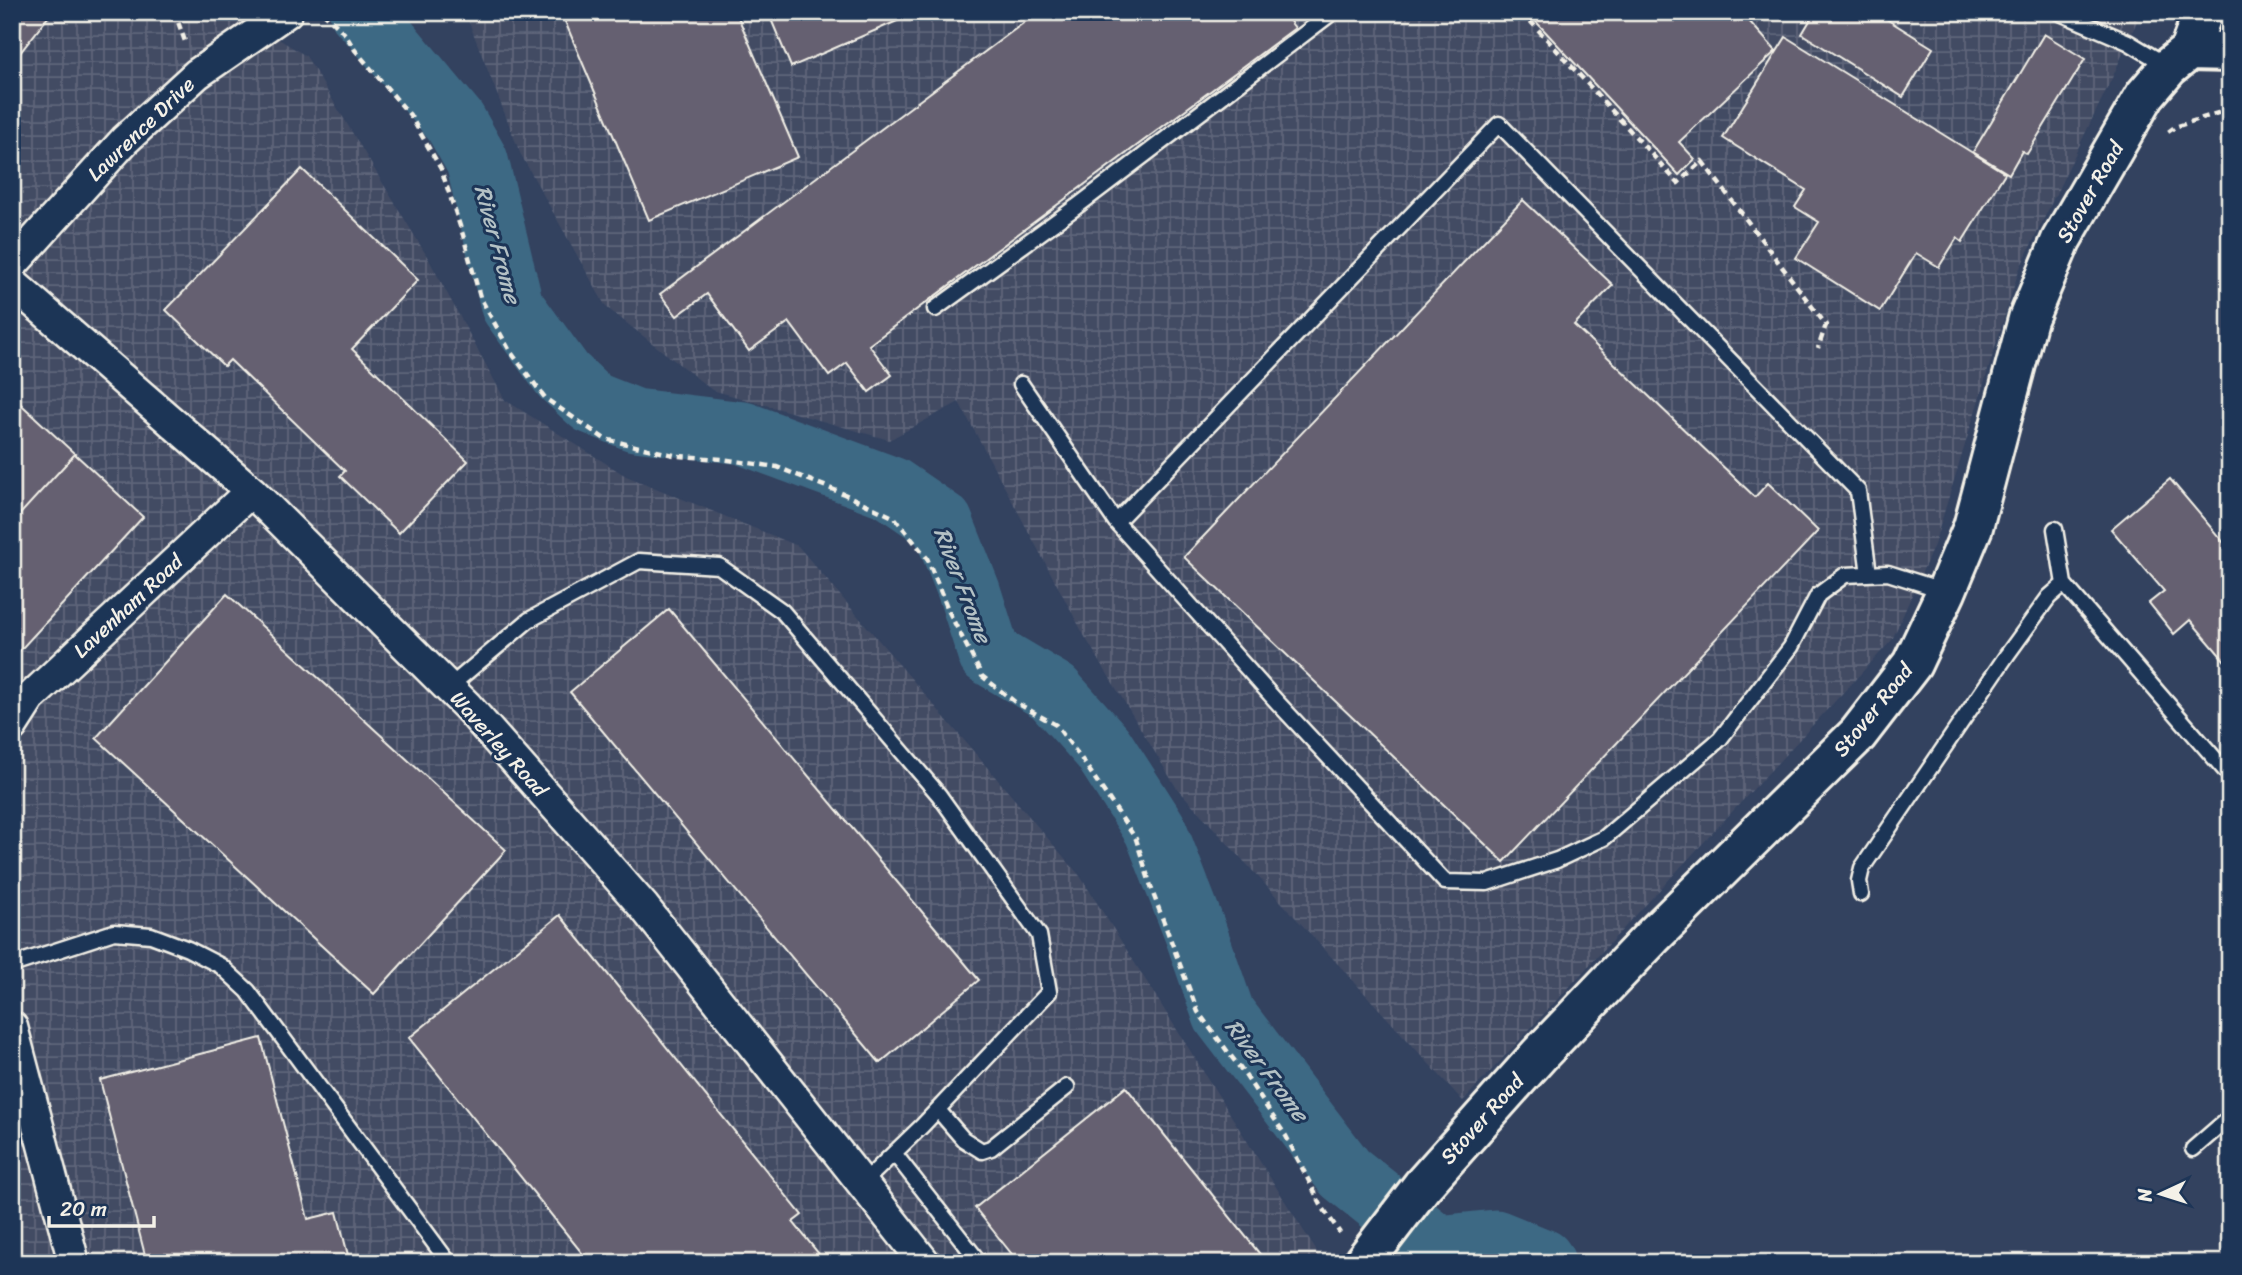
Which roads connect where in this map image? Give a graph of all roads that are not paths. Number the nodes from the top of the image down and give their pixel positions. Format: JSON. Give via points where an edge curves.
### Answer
{"nodes":[{"id":1,"x":287,"y":12,"type":"edge"},
{"id":2,"x":1333,"y":12,"type":"edge"},
{"id":3,"x":2058,"y":12,"type":"edge"},
{"id":4,"x":2203,"y":12,"type":"edge"},
{"id":5,"x":2230,"y":52,"type":"edge"},
{"id":6,"x":2179,"y":59,"type":"junction"},
{"id":7,"x":12,"y":265,"type":"edge"},
{"id":8,"x":12,"y":283,"type":"edge"},
{"id":9,"x":934,"y":309,"type":"dead end"},
{"id":10,"x":1021,"y":384,"type":"dead end"},
{"id":11,"x":251,"y":491,"type":"junction"},
{"id":12,"x":1116,"y":523,"type":"junction"},
{"id":13,"x":2055,"y":529,"type":"dead end"},
{"id":14,"x":1869,"y":574,"type":"junction"},
{"id":15,"x":2064,"y":584,"type":"junction"},
{"id":16,"x":1946,"y":592,"type":"junction"},
{"id":17,"x":449,"y":688,"type":"junction"},
{"id":18,"x":12,"y":726,"type":"edge"},
{"id":19,"x":2230,"y":776,"type":"edge"},
{"id":20,"x":1861,"y":894,"type":"dead end"},
{"id":21,"x":12,"y":965,"type":"edge"},
{"id":22,"x":12,"y":1027,"type":"edge"},
{"id":23,"x":1067,"y":1087,"type":"dead end"},
{"id":24,"x":938,"y":1110,"type":"junction"},
{"id":25,"x":2230,"y":1117,"type":"edge"},
{"id":26,"x":2193,"y":1149,"type":"dead end"},
{"id":27,"x":894,"y":1153,"type":"junction"},
{"id":28,"x":863,"y":1183,"type":"junction"},
{"id":29,"x":1368,"y":1256,"type":"edge"},
{"id":30,"x":914,"y":1259,"type":"edge"},
{"id":31,"x":74,"y":1263,"type":"edge"},
{"id":32,"x":449,"y":1263,"type":"edge"},
{"id":33,"x":980,"y":1263,"type":"edge"}],
"edges":[{"from":1,"to":7,"type":"street","name":"Lawrence Drive","via":[[197,74],[125,140]]},
{"from":2,"to":9,"type":"lane"},
{"from":3,"to":6,"type":"lane"},
{"from":4,"to":6,"type":"main road","name":"Stover Road"},
{"from":5,"to":6,"type":"main road"},
{"from":6,"to":16,"type":"main road","name":"Stover Road","via":[[2145,95],[2061,240],[2028,319],[1973,527]]},
{"from":8,"to":11,"type":"street","name":"Waverley Road"},
{"from":10,"to":12,"type":"lane"},
{"from":11,"to":17,"type":"street","name":"Waverley Road"},
{"from":11,"to":18,"type":"street","name":"Lavenham Road","via":[[30,698]]},
{"from":12,"to":14,"type":"lane","via":[[1445,882],[1486,883],[1557,860],[1604,838],[1720,739],[1791,647],[1818,595],[1845,575]]},
{"from":12,"to":14,"type":"lane","via":[[1499,124],[1858,491]]},
{"from":13,"to":15,"type":"lane"},
{"from":14,"to":16,"type":"lane","via":[[1888,573]]},
{"from":15,"to":19,"type":"lane"},
{"from":15,"to":20,"type":"lane","via":[[2049,597],[2007,655],[1862,868]]},
{"from":16,"to":29,"type":"main road","name":"Stover Road","via":[[1912,664],[1858,734],[1538,1055],[1422,1186]]},
{"from":17,"to":24,"type":"lane","via":[[529,620],[639,561],[719,566],[782,611],[939,795],[1039,935],[1049,992]]},
{"from":17,"to":28,"type":"street","name":"Waverley Road","via":[[644,906]]},
{"from":21,"to":32,"type":"lane","via":[[114,932],[151,936],[221,967],[248,991]]},
{"from":22,"to":31,"type":"street"},
{"from":23,"to":24,"type":"lane","via":[[982,1151],[963,1139]]},
{"from":24,"to":27,"type":"lane"},
{"from":25,"to":26,"type":"lane"},
{"from":27,"to":28,"type":"lane"},
{"from":27,"to":33,"type":"lane"},
{"from":28,"to":30,"type":"street","name":"Waverley Road"}]}
